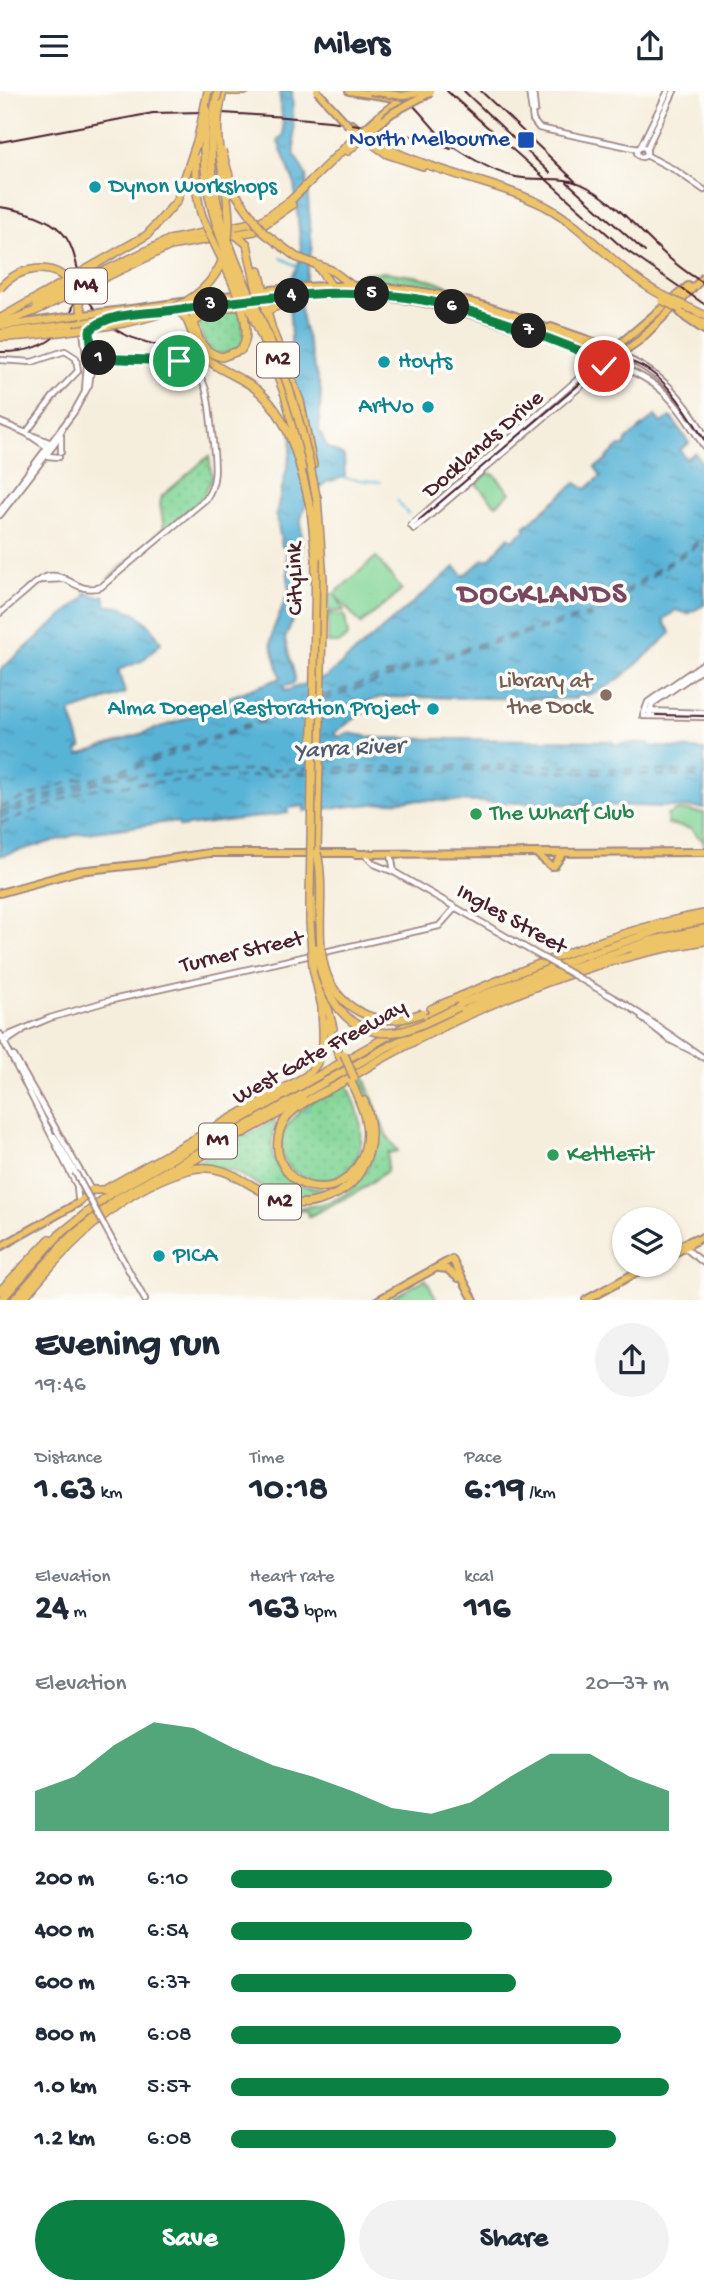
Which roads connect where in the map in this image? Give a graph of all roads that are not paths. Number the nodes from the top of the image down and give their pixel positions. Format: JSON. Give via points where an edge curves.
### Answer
{"nodes":[{"id":1,"x":210,"y":91,"type":"edge"},
{"id":2,"x":231,"y":91,"type":"edge"},
{"id":3,"x":320,"y":91,"type":"edge"},
{"id":4,"x":349,"y":91,"type":"edge"},
{"id":5,"x":370,"y":91,"type":"edge"},
{"id":6,"x":424,"y":91,"type":"edge"},
{"id":7,"x":431,"y":91,"type":"edge"},
{"id":8,"x":531,"y":91,"type":"edge"},
{"id":9,"x":670,"y":92,"type":"edge"},
{"id":10,"x":415,"y":94,"type":"junction"},
{"id":11,"x":402,"y":99,"type":"junction"},
{"id":12,"x":220,"y":105,"type":"junction"},
{"id":13,"x":362,"y":135,"type":"junction"},
{"id":14,"x":197,"y":141,"type":"junction"},
{"id":15,"x":354,"y":145,"type":"junction"},
{"id":16,"x":383,"y":151,"type":"junction"},
{"id":17,"x":642,"y":151,"type":"junction"},
{"id":18,"x":704,"y":189,"type":"edge"},
{"id":19,"x":282,"y":211,"type":"junction"},
{"id":20,"x":232,"y":233,"type":"junction"},
{"id":21,"x":247,"y":233,"type":"junction"},
{"id":22,"x":318,"y":267,"type":"junction"},
{"id":23,"x":704,"y":277,"type":"edge"},
{"id":24,"x":330,"y":284,"type":"junction"},
{"id":25,"x":350,"y":284,"type":"junction"},
{"id":26,"x":0,"y":288,"type":"edge"},
{"id":27,"x":261,"y":291,"type":"junction"},
{"id":28,"x":330,"y":293,"type":"junction"},
{"id":29,"x":304,"y":295,"type":"joint"},
{"id":30,"x":675,"y":297,"type":"junction"},
{"id":31,"x":285,"y":299,"type":"junction"},
{"id":32,"x":264,"y":300,"type":"junction"},
{"id":33,"x":189,"y":304,"type":"junction"},
{"id":34,"x":175,"y":306,"type":"junction"},
{"id":35,"x":674,"y":307,"type":"junction"},
{"id":36,"x":266,"y":311,"type":"junction"},
{"id":37,"x":686,"y":314,"type":"junction"},
{"id":38,"x":662,"y":315,"type":"junction"},
{"id":39,"x":704,"y":315,"type":"edge"},
{"id":40,"x":83,"y":319,"type":"junction"},
{"id":41,"x":107,"y":319,"type":"junction"},
{"id":42,"x":1,"y":321,"type":"edge"},
{"id":43,"x":194,"y":321,"type":"junction"},
{"id":44,"x":536,"y":323,"type":"junction"},
{"id":45,"x":704,"y":323,"type":"edge"},
{"id":46,"x":71,"y":324,"type":"junction"},
{"id":47,"x":704,"y":330,"type":"edge"},
{"id":48,"x":0,"y":335,"type":"edge"},
{"id":49,"x":89,"y":335,"type":"junction"},
{"id":50,"x":192,"y":335,"type":"junction"},
{"id":51,"x":621,"y":343,"type":"junction"},
{"id":52,"x":84,"y":345,"type":"junction"},
{"id":53,"x":199,"y":346,"type":"junction"},
{"id":54,"x":610,"y":352,"type":"junction"},
{"id":55,"x":619,"y":355,"type":"junction"},
{"id":56,"x":0,"y":360,"type":"edge"},
{"id":57,"x":90,"y":360,"type":"junction"},
{"id":58,"x":606,"y":360,"type":"junction"},
{"id":59,"x":0,"y":422,"type":"edge"},
{"id":60,"x":64,"y":426,"type":"junction"},
{"id":61,"x":29,"y":434,"type":"junction"},
{"id":62,"x":702,"y":434,"type":"edge"},
{"id":63,"x":55,"y":435,"type":"junction"},
{"id":64,"x":38,"y":441,"type":"junction"},
{"id":65,"x":703,"y":443,"type":"edge"},
{"id":66,"x":508,"y":444,"type":"junction"},
{"id":67,"x":50,"y":446,"type":"junction"},
{"id":68,"x":45,"y":458,"type":"junction"},
{"id":69,"x":33,"y":466,"type":"junction"},
{"id":70,"x":449,"y":495,"type":"junction"},
{"id":71,"x":317,"y":501,"type":"junction"},
{"id":72,"x":0,"y":510,"type":"edge"},
{"id":73,"x":0,"y":515,"type":"edge"},
{"id":74,"x":312,"y":515,"type":"junction"},
{"id":75,"x":414,"y":526,"type":"dead end"},
{"id":76,"x":0,"y":613,"type":"edge"},
{"id":77,"x":704,"y":665,"type":"edge"},
{"id":78,"x":704,"y":715,"type":"edge"},
{"id":79,"x":317,"y":853,"type":"junction"},
{"id":80,"x":609,"y":853,"type":"junction"},
{"id":81,"x":704,"y":853,"type":"edge"},
{"id":82,"x":355,"y":854,"type":"junction"},
{"id":83,"x":387,"y":854,"type":"junction"},
{"id":84,"x":495,"y":854,"type":"junction"},
{"id":85,"x":538,"y":855,"type":"junction"},
{"id":86,"x":562,"y":855,"type":"junction"},
{"id":87,"x":366,"y":856,"type":"junction"},
{"id":88,"x":394,"y":872,"type":"junction"},
{"id":89,"x":0,"y":893,"type":"edge"},
{"id":90,"x":455,"y":908,"type":"junction"},
{"id":91,"x":704,"y":919,"type":"edge"},
{"id":92,"x":704,"y":929,"type":"edge"},
{"id":93,"x":704,"y":938,"type":"edge"},
{"id":94,"x":319,"y":973,"type":"junction"},
{"id":95,"x":548,"y":977,"type":"junction"},
{"id":96,"x":325,"y":1016,"type":"junction"},
{"id":97,"x":421,"y":1016,"type":"junction"},
{"id":98,"x":2,"y":1038,"type":"edge"},
{"id":99,"x":704,"y":1058,"type":"edge"},
{"id":100,"x":363,"y":1068,"type":"junction"},
{"id":101,"x":361,"y":1100,"type":"junction"},
{"id":102,"x":214,"y":1126,"type":"junction"},
{"id":103,"x":51,"y":1128,"type":"junction"},
{"id":104,"x":85,"y":1181,"type":"junction"},
{"id":105,"x":77,"y":1186,"type":"junction"},
{"id":106,"x":91,"y":1190,"type":"junction"},
{"id":107,"x":110,"y":1194,"type":"junction"},
{"id":108,"x":78,"y":1198,"type":"junction"},
{"id":109,"x":128,"y":1199,"type":"junction"},
{"id":110,"x":87,"y":1211,"type":"junction"},
{"id":111,"x":55,"y":1215,"type":"junction"},
{"id":112,"x":704,"y":1235,"type":"edge"},
{"id":113,"x":685,"y":1245,"type":"junction"},
{"id":114,"x":682,"y":1247,"type":"edge"},
{"id":115,"x":1,"y":1249,"type":"edge"},
{"id":116,"x":450,"y":1260,"type":"junction"},
{"id":117,"x":704,"y":1261,"type":"edge"},
{"id":118,"x":436,"y":1268,"type":"junction"},
{"id":119,"x":40,"y":1277,"type":"junction"},
{"id":120,"x":628,"y":1277,"type":"edge"},
{"id":121,"x":458,"y":1279,"type":"junction"},
{"id":122,"x":0,"y":1289,"type":"edge"},
{"id":123,"x":1,"y":1300,"type":"edge"},
{"id":124,"x":14,"y":1300,"type":"edge"},
{"id":125,"x":22,"y":1300,"type":"edge"},
{"id":126,"x":28,"y":1300,"type":"edge"},
{"id":127,"x":145,"y":1300,"type":"edge"},
{"id":128,"x":378,"y":1300,"type":"edge"},
{"id":129,"x":471,"y":1300,"type":"edge"},
{"id":130,"x":586,"y":1300,"type":"edge"}],
"edges":[{"from":1,"to":14,"type":"highway","bridge":true},
{"from":1,"to":74,"type":"highway","name":"CityLink","number":"M2","bridge":true,"via":[[203,150],[209,205],[285,394]]},
{"from":2,"to":12,"type":"highway","bridge":true},
{"from":2,"to":71,"type":"highway","name":"CityLink","number":"M2","bridge":true,"via":[[209,145],[216,208],[287,383]]},
{"from":3,"to":13,"type":"main road","bridge":true},
{"from":4,"to":11,"type":"main road","bridge":true},
{"from":5,"to":10,"type":"main road","bridge":true},
{"from":6,"to":10,"type":"main road","bridge":true},
{"from":7,"to":11,"type":"main road","bridge":true},
{"from":7,"to":13,"type":"main road","bridge":true},
{"from":8,"to":17,"type":"street","via":[[538,126]]},
{"from":9,"to":17,"type":"street"},
{"from":10,"to":11,"type":"main road","bridge":true},
{"from":11,"to":13,"type":"main road","bridge":true},
{"from":12,"to":22,"type":"highway","bridge":true,"via":[[223,159],[240,203],[276,244]]},
{"from":12,"to":48,"type":"highway","bridge":true,"via":[[217,143],[228,234],[217,271],[199,292],[174,309],[148,318]]},
{"from":13,"to":15,"type":"highway"},
{"from":13,"to":16,"type":"highway"},
{"from":13,"to":19,"type":"highway"},
{"from":13,"to":39,"type":"highway","bridge":true,"via":[[545,207],[579,228],[642,283]]},
{"from":14,"to":42,"type":"highway","bridge":true,"via":[[177,201],[147,235]]},
{"from":14,"to":53,"type":"highway","bridge":true,"via":[[199,207],[233,286],[247,334],[243,348],[229,357],[213,355]]},
{"from":15,"to":16,"type":"highway"},
{"from":15,"to":19,"type":"highway"},
{"from":16,"to":45,"type":"highway","bridge":true,"via":[[544,210],[579,232],[639,286]]},
{"from":17,"to":18,"type":"street"},
{"from":19,"to":20,"type":"highway"},
{"from":19,"to":21,"type":"highway","via":[[265,226]]},
{"from":20,"to":21,"type":"highway"},
{"from":20,"to":27,"type":"highway","via":[[247,244]]},
{"from":20,"to":42,"type":"highway","number":"M4","bridge":true,"via":[[170,246],[35,311]]},
{"from":20,"to":42,"type":"highway","number":"M4","bridge":true,"via":[[181,237]]},
{"from":21,"to":27,"type":"highway"},
{"from":22,"to":24,"type":"highway"},
{"from":22,"to":25,"type":"highway","via":[[330,269]]},
{"from":23,"to":30,"type":"main road"},
{"from":23,"to":35,"type":"main road"},
{"from":23,"to":37,"type":"main road","via":[[684,299]]},
{"from":24,"to":25,"type":"main road"},
{"from":24,"to":27,"type":"main road"},
{"from":24,"to":28,"type":"main road"},
{"from":25,"to":44,"type":"main road","via":[[432,293]]},
{"from":26,"to":40,"type":"highway","bridge":true,"via":[[24,271],[50,271],[71,285]]},
{"from":27,"to":32,"type":"main road"},
{"from":27,"to":33,"type":"main road"},
{"from":28,"to":29,"type":"main road"},
{"from":28,"to":58,"type":"main road","via":[[391,296],[455,307]]},
{"from":29,"to":31,"type":"highway"},
{"from":30,"to":35,"type":"main road"},
{"from":30,"to":38,"type":"main road"},
{"from":31,"to":32,"type":"main road"},
{"from":31,"to":36,"type":"highway"},
{"from":32,"to":33,"type":"main road"},
{"from":32,"to":36,"type":"highway"},
{"from":32,"to":43,"type":"highway","via":[[217,310]]},
{"from":33,"to":34,"type":"main road"},
{"from":33,"to":43,"type":"highway"},
{"from":33,"to":50,"type":"highway"},
{"from":34,"to":40,"type":"main road","bridge":true},
{"from":34,"to":41,"type":"main road","bridge":true},
{"from":34,"to":50,"type":"highway","via":[[184,314]]},
{"from":35,"to":37,"type":"main road"},
{"from":35,"to":38,"type":"main road"},
{"from":36,"to":71,"type":"highway","bridge":true,"via":[[302,408]]},
{"from":37,"to":38,"type":"main road"},
{"from":37,"to":45,"type":"main road"},
{"from":37,"to":47,"type":"main road"},
{"from":38,"to":51,"type":"main road"},
{"from":38,"to":55,"type":"main road"},
{"from":40,"to":41,"type":"main road","bridge":true},
{"from":40,"to":42,"type":"main road","bridge":true},
{"from":40,"to":46,"type":"main road"},
{"from":40,"to":49,"type":"street","bridge":true},
{"from":40,"to":52,"type":"street","bridge":true},
{"from":41,"to":49,"type":"street","bridge":true},
{"from":43,"to":53,"type":"highway"},
{"from":44,"to":51,"type":"main road","via":[[602,345]]},
{"from":44,"to":54,"type":"main road"},
{"from":46,"to":48,"type":"main road","bridge":true},
{"from":46,"to":52,"type":"street","bridge":true},
{"from":49,"to":57,"type":"street"},
{"from":50,"to":53,"type":"highway"},
{"from":51,"to":54,"type":"main road"},
{"from":52,"to":57,"type":"street"},
{"from":53,"to":74,"type":"highway","via":[[210,361],[256,389],[277,413],[290,438]]},
{"from":54,"to":55,"type":"main road"},
{"from":54,"to":58,"type":"main road"},
{"from":55,"to":58,"type":"main road"},
{"from":55,"to":62,"type":"street","via":[[668,384]]},
{"from":56,"to":61,"type":"street","via":[[32,362],[65,351],[78,363],[75,375],[53,397]]},
{"from":57,"to":60,"type":"street","via":[[84,395]]},
{"from":57,"to":76,"type":"street","via":[[174,360],[194,369],[204,383],[210,412],[216,478],[206,499],[101,587],[88,589],[49,578]]},
{"from":58,"to":62,"type":"street","via":[[662,388]]},
{"from":58,"to":66,"type":"street","name":"Docklands Drive"},
{"from":59,"to":61,"type":"street"},
{"from":60,"to":63,"type":"street"},
{"from":60,"to":67,"type":"street"},
{"from":60,"to":68,"type":"street","via":[[60,455]]},
{"from":61,"to":63,"type":"street"},
{"from":61,"to":64,"type":"street"},
{"from":61,"to":67,"type":"street"},
{"from":62,"to":65,"type":"street"},
{"from":63,"to":67,"type":"street"},
{"from":64,"to":67,"type":"street"},
{"from":64,"to":69,"type":"street"},
{"from":66,"to":70,"type":"street","name":"Docklands Drive"},
{"from":66,"to":70,"type":"street","name":"Docklands Drive"},
{"from":67,"to":68,"type":"street"},
{"from":67,"to":69,"type":"street"},
{"from":68,"to":73,"type":"street"},
{"from":69,"to":72,"type":"street"},
{"from":70,"to":75,"type":"street","name":"Docklands Drive"},
{"from":71,"to":79,"type":"highway","name":"CityLink","number":"M2","via":[[323,580]]},
{"from":74,"to":96,"type":"highway","name":"CityLink","number":"M2","bridge":true,"via":[[316,606],[310,928],[313,968]]},
{"from":77,"to":78,"type":"street","via":[[662,695],[647,714]]},
{"from":79,"to":94,"type":"highway","name":"CityLink","number":"M2","bridge":true},
{"from":79,"to":97,"type":"highway","number":"M2","bridge":true,"via":[[320,942],[332,987],[349,1006],[370,1017]]},
{"from":80,"to":81,"type":"main road"},
{"from":80,"to":84,"type":"main road"},
{"from":80,"to":86,"type":"main road"},
{"from":82,"to":83,"type":"main road"},
{"from":82,"to":87,"type":"main road"},
{"from":82,"to":89,"type":"main road","via":[[201,853],[75,872]]},
{"from":83,"to":84,"type":"main road"},
{"from":83,"to":87,"type":"main road"},
{"from":83,"to":88,"type":"street"},
{"from":84,"to":85,"type":"main road"},
{"from":85,"to":86,"type":"main road"},
{"from":85,"to":86,"type":"main road","via":[[553,866]]},
{"from":87,"to":88,"type":"street","name":"Ingles Street"},
{"from":88,"to":90,"type":"street","name":"Ingles Street"},
{"from":90,"to":98,"type":"street","name":"Turner Street","via":[[439,926],[108,1001]]},
{"from":90,"to":99,"type":"street","name":"Ingles Street","bridge":true,"via":[[628,1006]]},
{"from":91,"to":94,"type":"highway","number":"M2","bridge":true,"via":[[589,957],[407,1030],[388,1032],[354,1023],[338,1010]]},
{"from":91,"to":97,"type":"highway","number":"M2","via":[[666,922],[592,946],[493,982]]},
{"from":92,"to":95,"type":"highway","name":"West Gate Freeway","number":"M1","via":[[640,944]]},
{"from":93,"to":95,"type":"highway","via":[[644,948]]},
{"from":93,"to":100,"type":"highway","number":"M1","via":[[581,971],[485,1007]]},
{"from":94,"to":96,"type":"highway","name":"CityLink","number":"M2","bridge":true},
{"from":95,"to":124,"type":"highway","name":"West Gate Freeway","number":"M1","via":[[389,1046],[135,1187],[66,1241]]},
{"from":96,"to":101,"type":"highway","name":"CityLink","number":"M2","bridge":true},
{"from":96,"to":102,"type":"highway","number":"M2","via":[[324,1046],[310,1073]]},
{"from":97,"to":107,"type":"highway","name":"West Gate Freeway","number":"M1"},
{"from":98,"to":103,"type":"street"},
{"from":100,"to":101,"type":"highway","number":"M2","via":[[285,1120],[278,1152],[292,1177],[304,1185],[323,1188],[339,1184],[354,1172],[367,1134]]},
{"from":100,"to":109,"type":"highway","number":"M1"},
{"from":101,"to":109,"type":"highway","number":"M2","via":[[372,1130],[367,1159],[350,1185],[327,1199],[286,1203],[232,1174],[203,1168],[180,1172]]},
{"from":102,"to":106,"type":"highway","number":"M2","via":[[104,1190]]},
{"from":102,"to":107,"type":"highway","number":"M2"},
{"from":103,"to":104,"type":"street"},
{"from":103,"to":105,"type":"street"},
{"from":103,"to":127,"type":"street","bridge":true},
{"from":104,"to":105,"type":"street"},
{"from":104,"to":106,"type":"street"},
{"from":105,"to":108,"type":"street"},
{"from":106,"to":108,"type":"main road"},
{"from":106,"to":111,"type":"main road"},
{"from":107,"to":110,"type":"highway","name":"West Gate Freeway","number":"M1"},
{"from":108,"to":111,"type":"main road"},
{"from":109,"to":119,"type":"highway","number":"M1","via":[[91,1227]]},
{"from":110,"to":122,"type":"highway"},
{"from":110,"to":123,"type":"highway","name":"West Gate Freeway","number":"M1"},
{"from":111,"to":115,"type":"main road"},
{"from":112,"to":113,"type":"main road"},
{"from":113,"to":114,"type":"main road"},
{"from":113,"to":117,"type":"street"},
{"from":116,"to":118,"type":"main road"},
{"from":116,"to":121,"type":"main road"},
{"from":116,"to":129,"type":"main road"},
{"from":118,"to":121,"type":"main road","via":[[446,1269]]},
{"from":118,"to":128,"type":"main road"},
{"from":119,"to":125,"type":"highway","number":"M1"},
{"from":119,"to":126,"type":"highway"},
{"from":120,"to":130,"type":"main road"},
{"from":121,"to":129,"type":"main road"}]}
